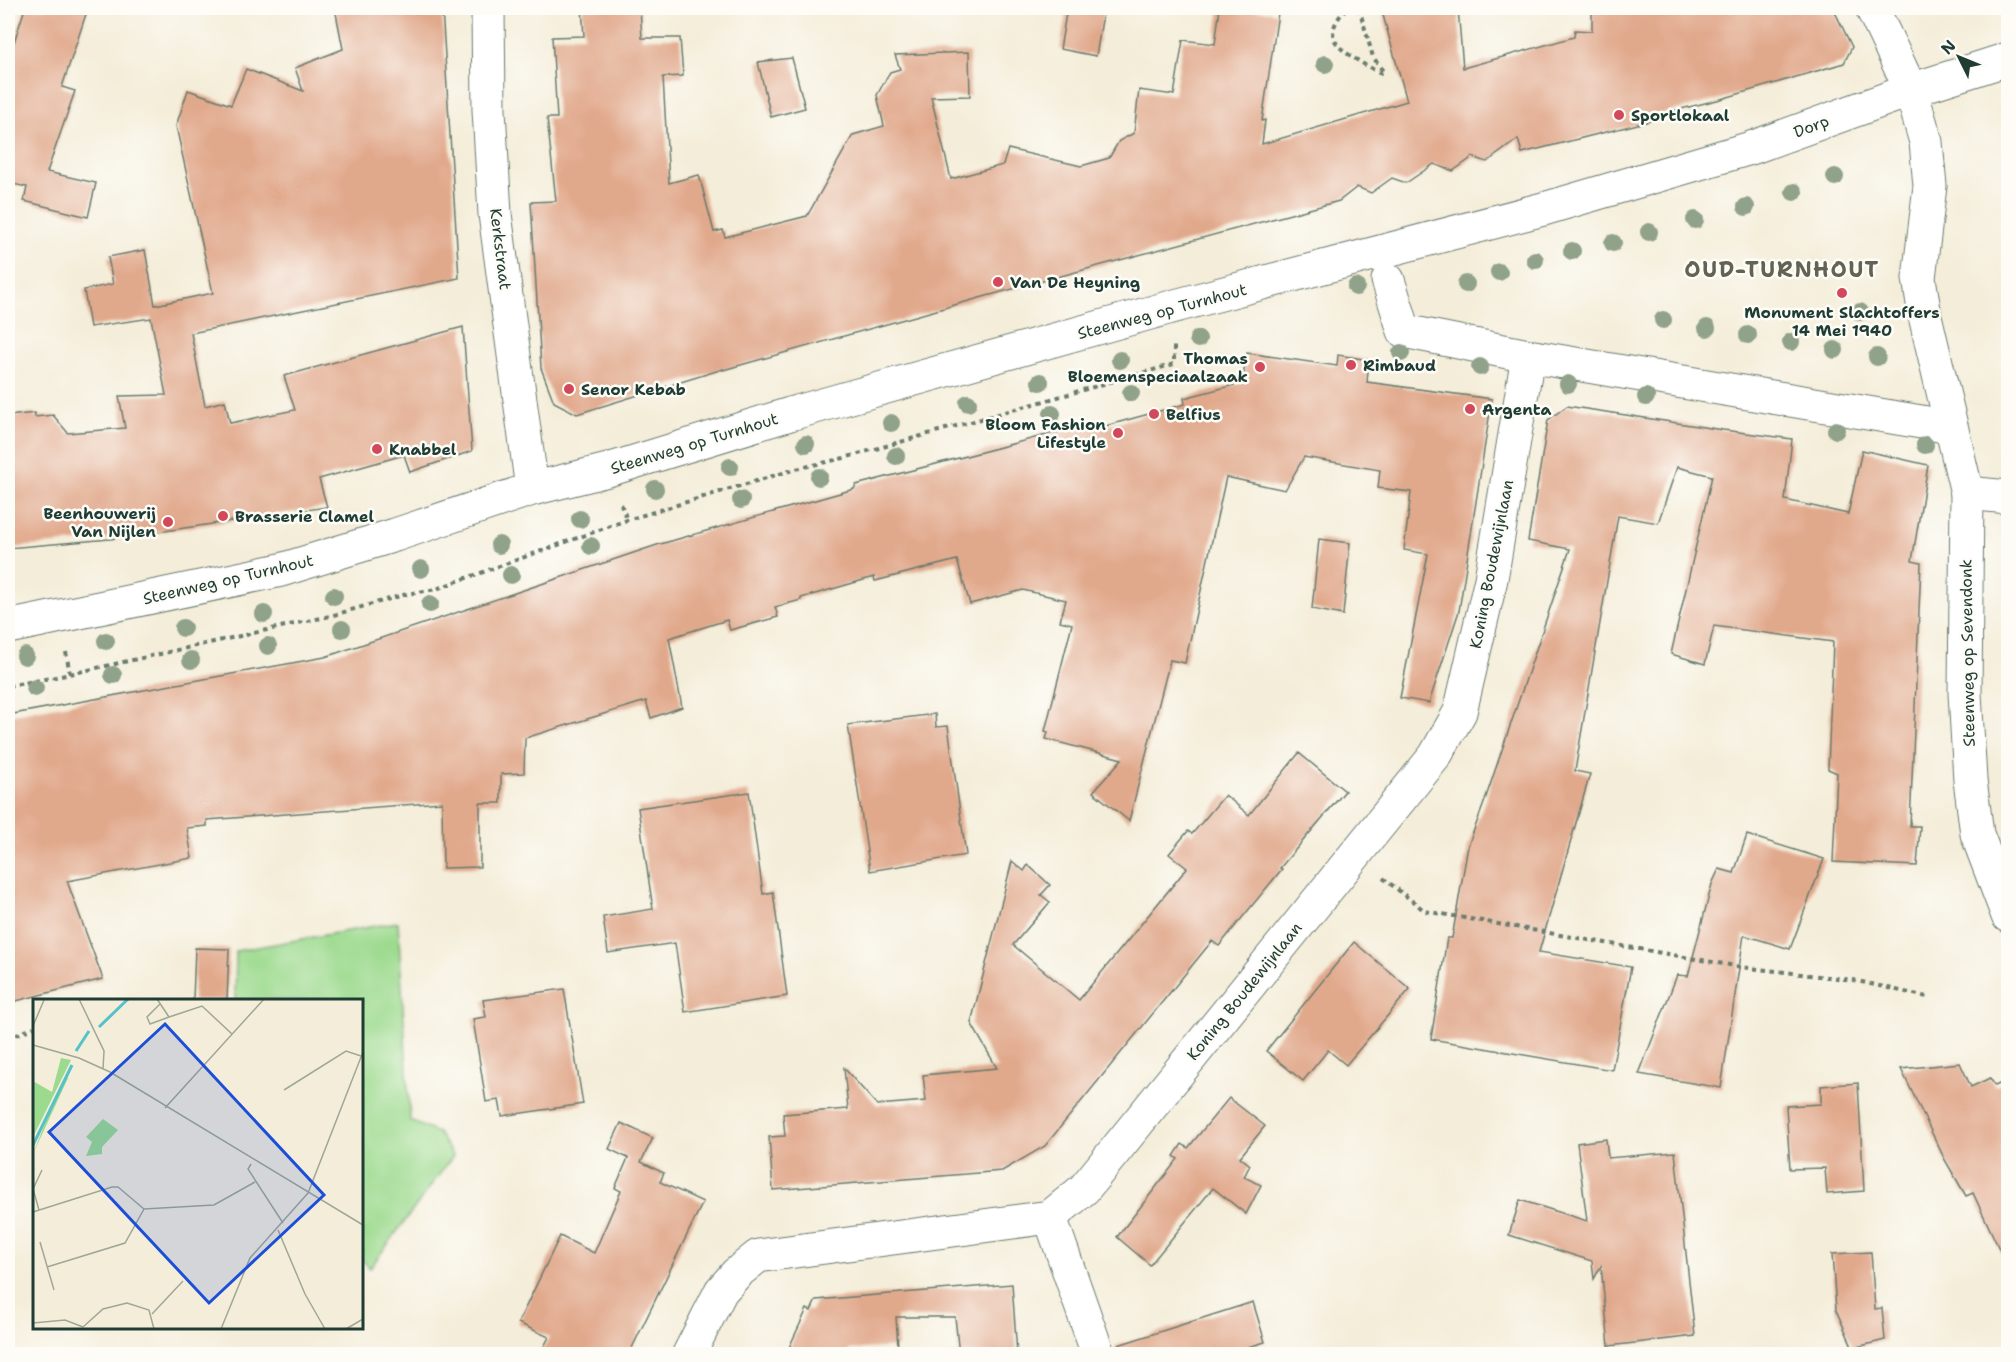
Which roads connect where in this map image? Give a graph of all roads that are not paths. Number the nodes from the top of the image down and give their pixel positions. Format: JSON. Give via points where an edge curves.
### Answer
{"nodes":[{"id":1,"x":488,"y":8,"type":"edge"},
{"id":2,"x":1872,"y":8,"type":"edge"},
{"id":3,"x":2008,"y":59,"type":"edge"},
{"id":4,"x":1911,"y":90,"type":"junction"},
{"id":5,"x":1384,"y":267,"type":"junction"},
{"id":6,"x":1528,"y":356,"type":"junction"},
{"id":7,"x":1951,"y":427,"type":"junction"},
{"id":8,"x":532,"y":489,"type":"junction"},
{"id":9,"x":1967,"y":493,"type":"junction"},
{"id":10,"x":2008,"y":497,"type":"edge"},
{"id":11,"x":8,"y":627,"type":"edge"},
{"id":12,"x":2008,"y":916,"type":"edge"},
{"id":13,"x":1050,"y":1217,"type":"junction"},
{"id":14,"x":689,"y":1354,"type":"edge"},
{"id":15,"x":1098,"y":1354,"type":"edge"}],
"edges":[{"from":1,"to":8,"type":"street","name":"Kerkstraat","via":[[495,214]]},
{"from":2,"to":4,"type":"street"},
{"from":3,"to":4,"type":"street","name":"Dorp"},
{"from":4,"to":5,"type":"street","name":"Dorp","via":[[1751,148],[1537,211]]},
{"from":4,"to":7,"type":"street","via":[[1926,142],[1930,186],[1919,278]]},
{"from":5,"to":6,"type":"street","via":[[1404,331]]},
{"from":5,"to":8,"type":"street","name":"Steenweg op Turnhout","via":[[1164,309]]},
{"from":6,"to":7,"type":"street"},
{"from":6,"to":13,"type":"street","name":"Koning Boudewijnlaan","via":[[1491,579],[1460,712],[1435,756],[1084,1189]]},
{"from":7,"to":9,"type":"street"},
{"from":8,"to":11,"type":"street","name":"Steenweg op Turnhout","via":[[281,570]]},
{"from":9,"to":10,"type":"street"},
{"from":9,"to":12,"type":"street","name":"Steenweg op Sevendonk","via":[[1965,693],[1970,780],[1977,834]]},
{"from":13,"to":14,"type":"street","via":[[758,1256],[721,1291]]},
{"from":13,"to":15,"type":"street"}]}
